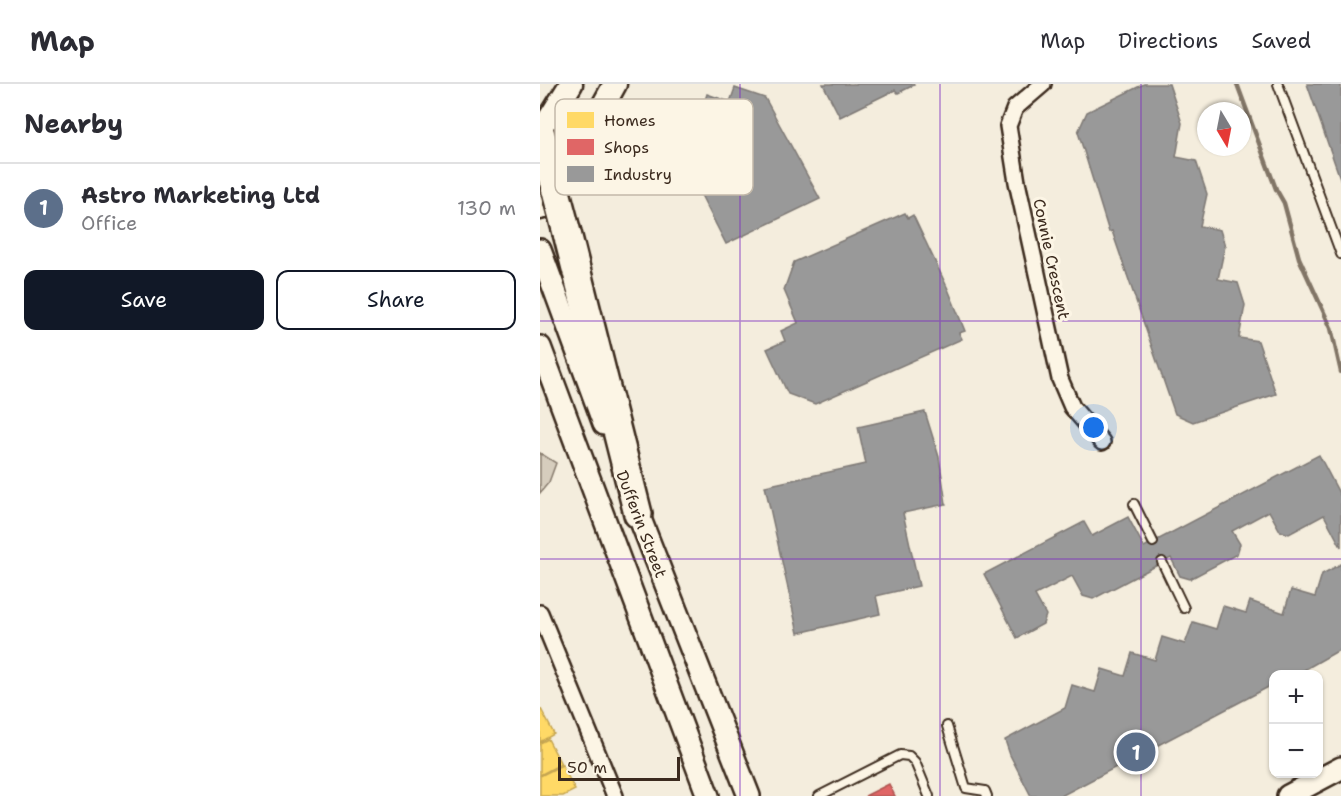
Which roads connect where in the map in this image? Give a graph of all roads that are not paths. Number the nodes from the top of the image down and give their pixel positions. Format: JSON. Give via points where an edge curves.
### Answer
{"nodes":[{"id":1,"x":571,"y":84,"type":"edge"},
{"id":2,"x":615,"y":84,"type":"edge"},
{"id":3,"x":1044,"y":84,"type":"edge"},
{"id":4,"x":1278,"y":84,"type":"edge"},
{"id":5,"x":561,"y":99,"type":"edge"},
{"id":6,"x":607,"y":99,"type":"edge"},
{"id":7,"x":555,"y":109,"type":"edge"},
{"id":8,"x":540,"y":132,"type":"edge"},
{"id":9,"x":555,"y":186,"type":"edge"},
{"id":10,"x":555,"y":189,"type":"edge"},
{"id":11,"x":557,"y":195,"type":"edge"},
{"id":12,"x":540,"y":208,"type":"edge"},
{"id":13,"x":1341,"y":254,"type":"edge"},
{"id":14,"x":543,"y":258,"type":"edge"},
{"id":15,"x":540,"y":347,"type":"edge"},
{"id":16,"x":1102,"y":442,"type":"dead end"},
{"id":17,"x":1134,"y":504,"type":"dead end"},
{"id":18,"x":638,"y":514,"type":"junction"},
{"id":19,"x":1153,"y":542,"type":"dead end"},
{"id":20,"x":1162,"y":562,"type":"dead end"},
{"id":21,"x":1184,"y":608,"type":"dead end"},
{"id":22,"x":540,"y":613,"type":"edge"},
{"id":23,"x":947,"y":726,"type":"dead end"},
{"id":24,"x":1341,"y":768,"type":"edge"},
{"id":25,"x":615,"y":796,"type":"edge"},
{"id":26,"x":708,"y":796,"type":"edge"},
{"id":27,"x":749,"y":796,"type":"edge"},
{"id":28,"x":819,"y":796,"type":"edge"},
{"id":29,"x":929,"y":796,"type":"edge"},
{"id":30,"x":987,"y":796,"type":"edge"},
{"id":31,"x":1287,"y":796,"type":"edge"}],
"edges":[{"from":1,"to":5,"type":"main road"},
{"from":2,"to":6,"type":"main road"},
{"from":3,"to":16,"type":"street","name":"Connie Crescent","via":[[1015,108],[1008,126],[1017,182],[1060,379],[1072,407]]},
{"from":4,"to":13,"type":"lane"},
{"from":7,"to":8,"type":"main road"},
{"from":8,"to":10,"type":"highway","bridge":true},
{"from":9,"to":12,"type":"main road"},
{"from":11,"to":18,"type":"highway","bridge":true},
{"from":14,"to":18,"type":"main road","name":"Dufferin Street"},
{"from":15,"to":26,"type":"main road","name":"Dufferin Street"},
{"from":17,"to":19,"type":"lane"},
{"from":18,"to":27,"type":"main road","name":"Dufferin Street"},
{"from":20,"to":21,"type":"lane"},
{"from":22,"to":25,"type":"street"},
{"from":23,"to":30,"type":"lane","via":[[966,788],[985,790]]},
{"from":24,"to":31,"type":"main road"},
{"from":28,"to":29,"type":"lane","via":[[900,755],[915,762]]}]}
